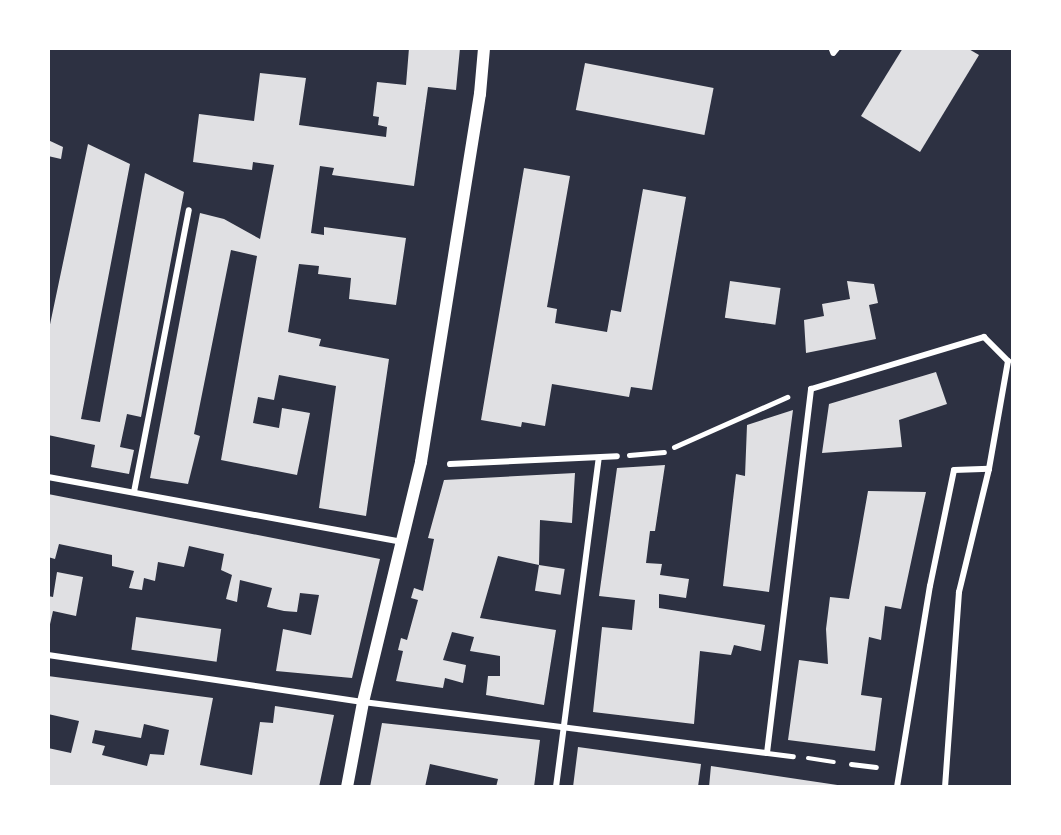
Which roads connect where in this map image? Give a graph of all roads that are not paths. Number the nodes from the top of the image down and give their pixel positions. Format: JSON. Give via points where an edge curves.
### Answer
{"nodes":[{"id":1,"x":484,"y":48,"type":"edge"},
{"id":2,"x":831,"y":48,"type":"edge"},
{"id":3,"x":837,"y":48,"type":"edge"},
{"id":4,"x":189,"y":210,"type":"dead end"},
{"id":5,"x":787,"y":397,"type":"dead end"},
{"id":6,"x":674,"y":447,"type":"dead end"},
{"id":7,"x":664,"y":452,"type":"dead end"},
{"id":8,"x":629,"y":455,"type":"dead end"},
{"id":9,"x":617,"y":456,"type":"dead end"},
{"id":10,"x":599,"y":458,"type":"junction"},
{"id":11,"x":450,"y":464,"type":"dead end"},
{"id":12,"x":989,"y":469,"type":"junction"},
{"id":13,"x":48,"y":477,"type":"edge"},
{"id":14,"x":134,"y":492,"type":"junction"},
{"id":15,"x":401,"y":542,"type":"junction"},
{"id":16,"x":48,"y":655,"type":"edge"},
{"id":17,"x":363,"y":702,"type":"junction"},
{"id":18,"x":562,"y":726,"type":"junction"},
{"id":19,"x":767,"y":753,"type":"junction"},
{"id":20,"x":793,"y":756,"type":"road end"},
{"id":21,"x":851,"y":764,"type":"road end"},
{"id":22,"x":876,"y":767,"type":"dead end"},
{"id":23,"x":346,"y":787,"type":"edge"},
{"id":24,"x":556,"y":787,"type":"edge"},
{"id":25,"x":897,"y":787,"type":"edge"},
{"id":26,"x":945,"y":787,"type":"edge"}],
"edges":[{"from":1,"to":15,"type":"main road","via":[[421,462]]},
{"from":2,"to":3,"type":"lane","via":[[833,53]]},
{"from":4,"to":14,"type":"street"},
{"from":5,"to":6,"type":"street"},
{"from":7,"to":8,"type":"street"},
{"from":9,"to":10,"type":"street"},
{"from":10,"to":11,"type":"street"},
{"from":10,"to":18,"type":"street"},
{"from":12,"to":19,"type":"street","via":[[1008,361],[984,337],[811,389]]},
{"from":12,"to":25,"type":"street","via":[[954,470],[930,586]]},
{"from":12,"to":26,"type":"street","via":[[959,592]]},
{"from":13,"to":14,"type":"street"},
{"from":14,"to":15,"type":"street"},
{"from":15,"to":17,"type":"main road"},
{"from":16,"to":17,"type":"street"},
{"from":17,"to":18,"type":"street"},
{"from":17,"to":23,"type":"main road"},
{"from":18,"to":19,"type":"street"},
{"from":18,"to":24,"type":"street"},
{"from":19,"to":20,"type":"street"},
{"from":21,"to":22,"type":"street"}]}
